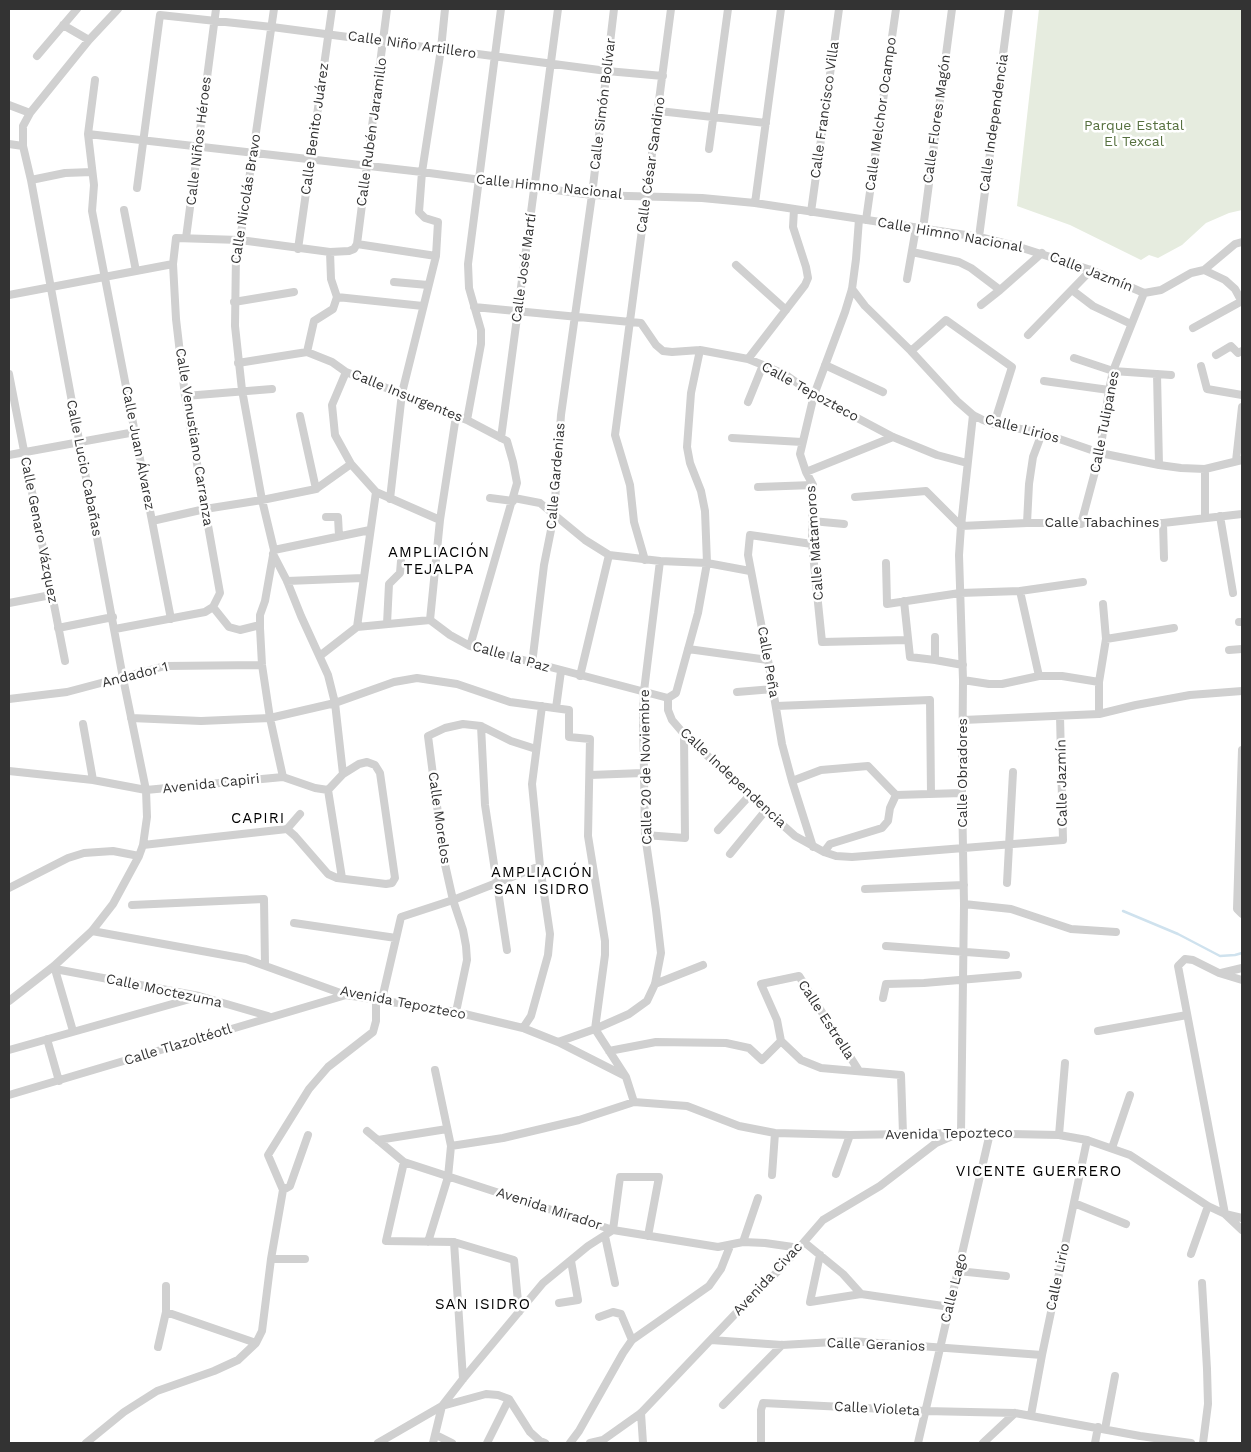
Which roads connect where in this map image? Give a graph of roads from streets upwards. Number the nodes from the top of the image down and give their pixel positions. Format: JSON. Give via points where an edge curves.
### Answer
{"nodes":[{"id":1,"x":77,"y":9,"type":"edge"},
{"id":2,"x":118,"y":9,"type":"edge"},
{"id":3,"x":216,"y":9,"type":"edge"},
{"id":4,"x":274,"y":9,"type":"edge"},
{"id":5,"x":332,"y":9,"type":"edge"},
{"id":6,"x":388,"y":9,"type":"edge"},
{"id":7,"x":445,"y":9,"type":"edge"},
{"id":8,"x":501,"y":9,"type":"edge"},
{"id":9,"x":558,"y":9,"type":"edge"},
{"id":10,"x":614,"y":9,"type":"edge"},
{"id":11,"x":671,"y":9,"type":"edge"},
{"id":12,"x":728,"y":9,"type":"edge"},
{"id":13,"x":781,"y":9,"type":"edge"},
{"id":14,"x":839,"y":9,"type":"edge"},
{"id":15,"x":896,"y":9,"type":"edge"},
{"id":16,"x":952,"y":9,"type":"edge"},
{"id":17,"x":1009,"y":9,"type":"edge"},
{"id":18,"x":215,"y":21,"type":"junction"},
{"id":19,"x":63,"y":26,"type":"junction"},
{"id":20,"x":272,"y":27,"type":"junction"},
{"id":21,"x":329,"y":34,"type":"junction"},
{"id":22,"x":89,"y":40,"type":"junction"},
{"id":23,"x":384,"y":41,"type":"junction"},
{"id":24,"x":442,"y":49,"type":"junction"},
{"id":25,"x":37,"y":56,"type":"dead end"},
{"id":26,"x":496,"y":56,"type":"junction"},
{"id":27,"x":552,"y":64,"type":"junction"},
{"id":28,"x":607,"y":71,"type":"junction"},
{"id":29,"x":663,"y":76,"type":"junction"},
{"id":30,"x":95,"y":80,"type":"dead end"},
{"id":31,"x":9,"y":105,"type":"edge"},
{"id":32,"x":659,"y":111,"type":"junction"},
{"id":33,"x":30,"y":113,"type":"junction"},
{"id":34,"x":713,"y":117,"type":"junction"},
{"id":35,"x":766,"y":122,"type":"junction"},
{"id":36,"x":88,"y":134,"type":"junction"},
{"id":37,"x":143,"y":140,"type":"junction"},
{"id":38,"x":9,"y":144,"type":"edge"},
{"id":39,"x":23,"y":146,"type":"junction"},
{"id":40,"x":198,"y":146,"type":"junction"},
{"id":41,"x":709,"y":149,"type":"dead end"},
{"id":42,"x":254,"y":153,"type":"junction"},
{"id":43,"x":311,"y":159,"type":"junction"},
{"id":44,"x":366,"y":166,"type":"junction"},
{"id":45,"x":92,"y":172,"type":"junction"},
{"id":46,"x":422,"y":172,"type":"junction"},
{"id":47,"x":31,"y":180,"type":"junction"},
{"id":48,"x":478,"y":180,"type":"junction"},
{"id":49,"x":535,"y":187,"type":"junction"},
{"id":50,"x":137,"y":188,"type":"dead end"},
{"id":51,"x":592,"y":194,"type":"junction"},
{"id":52,"x":647,"y":197,"type":"junction"},
{"id":53,"x":755,"y":203,"type":"junction"},
{"id":54,"x":794,"y":209,"type":"junction"},
{"id":55,"x":124,"y":210,"type":"dead end"},
{"id":56,"x":811,"y":212,"type":"junction"},
{"id":57,"x":863,"y":220,"type":"junction"},
{"id":58,"x":919,"y":228,"type":"junction"},
{"id":59,"x":978,"y":237,"type":"junction"},
{"id":60,"x":186,"y":238,"type":"junction"},
{"id":61,"x":240,"y":240,"type":"junction"},
{"id":62,"x":1242,"y":242,"type":"edge"},
{"id":63,"x":357,"y":244,"type":"junction"},
{"id":64,"x":298,"y":248,"type":"junction"},
{"id":65,"x":330,"y":252,"type":"junction"},
{"id":66,"x":912,"y":252,"type":"junction"},
{"id":67,"x":1042,"y":253,"type":"junction"},
{"id":68,"x":436,"y":256,"type":"junction"},
{"id":69,"x":174,"y":264,"type":"junction"},
{"id":70,"x":736,"y":265,"type":"dead end"},
{"id":71,"x":136,"y":270,"type":"junction"},
{"id":72,"x":1091,"y":270,"type":"junction"},
{"id":73,"x":1204,"y":270,"type":"junction"},
{"id":74,"x":105,"y":276,"type":"junction"},
{"id":75,"x":907,"y":279,"type":"dead end"},
{"id":76,"x":394,"y":282,"type":"dead end"},
{"id":77,"x":428,"y":284,"type":"junction"},
{"id":78,"x":50,"y":287,"type":"junction"},
{"id":79,"x":852,"y":289,"type":"junction"},
{"id":80,"x":1000,"y":290,"type":"junction"},
{"id":81,"x":1072,"y":290,"type":"junction"},
{"id":82,"x":294,"y":292,"type":"dead end"},
{"id":83,"x":1144,"y":293,"type":"junction"},
{"id":84,"x":9,"y":294,"type":"edge"},
{"id":85,"x":337,"y":297,"type":"junction"},
{"id":86,"x":1242,"y":301,"type":"edge"},
{"id":87,"x":234,"y":302,"type":"junction"},
{"id":88,"x":981,"y":305,"type":"dead end"},
{"id":89,"x":423,"y":306,"type":"junction"},
{"id":90,"x":474,"y":308,"type":"junction"},
{"id":91,"x":519,"y":310,"type":"junction"},
{"id":92,"x":786,"y":310,"type":"junction"},
{"id":93,"x":574,"y":317,"type":"junction"},
{"id":94,"x":630,"y":322,"type":"junction"},
{"id":95,"x":1132,"y":324,"type":"junction"},
{"id":96,"x":1193,"y":328,"type":"dead end"},
{"id":97,"x":1028,"y":335,"type":"dead end"},
{"id":98,"x":700,"y":350,"type":"junction"},
{"id":99,"x":911,"y":351,"type":"junction"},
{"id":100,"x":307,"y":352,"type":"junction"},
{"id":101,"x":1242,"y":352,"type":"edge"},
{"id":102,"x":1216,"y":355,"type":"dead end"},
{"id":103,"x":1074,"y":358,"type":"dead end"},
{"id":104,"x":748,"y":359,"type":"junction"},
{"id":105,"x":238,"y":363,"type":"junction"},
{"id":106,"x":763,"y":365,"type":"junction"},
{"id":107,"x":825,"y":365,"type":"junction"},
{"id":108,"x":1202,"y":366,"type":"dead end"},
{"id":109,"x":1114,"y":371,"type":"junction"},
{"id":110,"x":346,"y":372,"type":"junction"},
{"id":111,"x":9,"y":374,"type":"edge"},
{"id":112,"x":1158,"y":374,"type":"junction"},
{"id":113,"x":1171,"y":375,"type":"dead end"},
{"id":114,"x":1044,"y":381,"type":"dead end"},
{"id":115,"x":272,"y":388,"type":"dead end"},
{"id":116,"x":242,"y":390,"type":"junction"},
{"id":117,"x":1109,"y":390,"type":"junction"},
{"id":118,"x":883,"y":392,"type":"dead end"},
{"id":119,"x":402,"y":393,"type":"junction"},
{"id":120,"x":814,"y":395,"type":"junction"},
{"id":121,"x":1242,"y":395,"type":"edge"},
{"id":122,"x":185,"y":396,"type":"junction"},
{"id":123,"x":748,"y":402,"type":"dead end"},
{"id":124,"x":1242,"y":407,"type":"edge"},
{"id":125,"x":973,"y":415,"type":"junction"},
{"id":126,"x":300,"y":416,"type":"dead end"},
{"id":127,"x":456,"y":416,"type":"junction"},
{"id":128,"x":467,"y":420,"type":"junction"},
{"id":129,"x":994,"y":424,"type":"junction"},
{"id":130,"x":135,"y":432,"type":"junction"},
{"id":131,"x":1042,"y":433,"type":"junction"},
{"id":132,"x":893,"y":437,"type":"junction"},
{"id":133,"x":732,"y":438,"type":"dead end"},
{"id":134,"x":504,"y":439,"type":"junction"},
{"id":135,"x":79,"y":442,"type":"junction"},
{"id":136,"x":802,"y":442,"type":"junction"},
{"id":137,"x":24,"y":452,"type":"junction"},
{"id":138,"x":1100,"y":453,"type":"junction"},
{"id":139,"x":9,"y":454,"type":"edge"},
{"id":140,"x":1239,"y":460,"type":"edge"},
{"id":141,"x":967,"y":463,"type":"junction"},
{"id":142,"x":351,"y":464,"type":"junction"},
{"id":143,"x":1159,"y":465,"type":"junction"},
{"id":144,"x":1205,"y":469,"type":"junction"},
{"id":145,"x":806,"y":472,"type":"junction"},
{"id":146,"x":814,"y":486,"type":"junction"},
{"id":147,"x":758,"y":487,"type":"dead end"},
{"id":148,"x":316,"y":488,"type":"junction"},
{"id":149,"x":376,"y":492,"type":"junction"},
{"id":150,"x":855,"y":497,"type":"dead end"},
{"id":151,"x":490,"y":498,"type":"dead end"},
{"id":152,"x":390,"y":499,"type":"junction"},
{"id":153,"x":514,"y":499,"type":"junction"},
{"id":154,"x":262,"y":500,"type":"junction"},
{"id":155,"x":205,"y":509,"type":"junction"},
{"id":156,"x":1242,"y":514,"type":"edge"},
{"id":157,"x":554,"y":515,"type":"junction"},
{"id":158,"x":1220,"y":516,"type":"junction"},
{"id":159,"x":326,"y":517,"type":"dead end"},
{"id":160,"x":1205,"y":518,"type":"junction"},
{"id":161,"x":440,"y":520,"type":"junction"},
{"id":162,"x":152,"y":521,"type":"junction"},
{"id":163,"x":812,"y":521,"type":"junction"},
{"id":164,"x":1028,"y":523,"type":"junction"},
{"id":165,"x":1163,"y":523,"type":"junction"},
{"id":166,"x":844,"y":524,"type":"dead end"},
{"id":167,"x":1081,"y":524,"type":"junction"},
{"id":168,"x":960,"y":526,"type":"junction"},
{"id":169,"x":370,"y":530,"type":"junction"},
{"id":170,"x":339,"y":536,"type":"junction"},
{"id":171,"x":812,"y":544,"type":"junction"},
{"id":172,"x":273,"y":552,"type":"junction"},
{"id":173,"x":609,"y":555,"type":"junction"},
{"id":174,"x":1164,"y":558,"type":"dead end"},
{"id":175,"x":645,"y":560,"type":"junction"},
{"id":176,"x":401,"y":561,"type":"dead end"},
{"id":177,"x":660,"y":561,"type":"junction"},
{"id":178,"x":707,"y":563,"type":"junction"},
{"id":179,"x":886,"y":563,"type":"dead end"},
{"id":180,"x":750,"y":571,"type":"junction"},
{"id":181,"x":363,"y":578,"type":"junction"},
{"id":182,"x":287,"y":582,"type":"junction"},
{"id":183,"x":1083,"y":582,"type":"dead end"},
{"id":184,"x":1020,"y":591,"type":"junction"},
{"id":185,"x":960,"y":593,"type":"junction"},
{"id":186,"x":1233,"y":593,"type":"dead end"},
{"id":187,"x":51,"y":594,"type":"junction"},
{"id":188,"x":904,"y":601,"type":"junction"},
{"id":189,"x":9,"y":603,"type":"edge"},
{"id":190,"x":1103,"y":604,"type":"dead end"},
{"id":191,"x":213,"y":607,"type":"junction"},
{"id":192,"x":113,"y":617,"type":"junction"},
{"id":193,"x":171,"y":619,"type":"junction"},
{"id":194,"x":430,"y":620,"type":"junction"},
{"id":195,"x":388,"y":624,"type":"junction"},
{"id":196,"x":260,"y":625,"type":"junction"},
{"id":197,"x":357,"y":627,"type":"junction"},
{"id":198,"x":58,"y":628,"type":"junction"},
{"id":199,"x":1174,"y":628,"type":"dead end"},
{"id":200,"x":115,"y":629,"type":"junction"},
{"id":201,"x":935,"y":637,"type":"dead end"},
{"id":202,"x":1106,"y":639,"type":"junction"},
{"id":203,"x":908,"y":640,"type":"junction"},
{"id":204,"x":470,"y":646,"type":"junction"},
{"id":205,"x":688,"y":649,"type":"junction"},
{"id":206,"x":1242,"y":649,"type":"edge"},
{"id":207,"x":1229,"y":650,"type":"dead end"},
{"id":208,"x":321,"y":655,"type":"junction"},
{"id":209,"x":768,"y":660,"type":"junction"},
{"id":210,"x":935,"y":660,"type":"junction"},
{"id":211,"x":65,"y":662,"type":"dead end"},
{"id":212,"x":532,"y":664,"type":"junction"},
{"id":213,"x":262,"y":665,"type":"junction"},
{"id":214,"x":963,"y":665,"type":"junction"},
{"id":215,"x":562,"y":671,"type":"junction"},
{"id":216,"x":580,"y":676,"type":"junction"},
{"id":217,"x":1039,"y":676,"type":"junction"},
{"id":218,"x":123,"y":678,"type":"junction"},
{"id":219,"x":963,"y":680,"type":"junction"},
{"id":220,"x":1099,"y":682,"type":"junction"},
{"id":221,"x":773,"y":689,"type":"junction"},
{"id":222,"x":644,"y":691,"type":"junction"},
{"id":223,"x":1242,"y":691,"type":"edge"},
{"id":224,"x":737,"y":692,"type":"dead end"},
{"id":225,"x":668,"y":698,"type":"junction"},
{"id":226,"x":9,"y":699,"type":"edge"},
{"id":227,"x":335,"y":703,"type":"junction"},
{"id":228,"x":542,"y":706,"type":"junction"},
{"id":229,"x":776,"y":706,"type":"junction"},
{"id":230,"x":556,"y":708,"type":"junction"},
{"id":231,"x":1099,"y":714,"type":"junction"},
{"id":232,"x":1060,"y":716,"type":"junction"},
{"id":233,"x":131,"y":718,"type":"junction"},
{"id":234,"x":270,"y":718,"type":"junction"},
{"id":235,"x":963,"y":720,"type":"junction"},
{"id":236,"x":83,"y":724,"type":"dead end"},
{"id":237,"x":481,"y":726,"type":"junction"},
{"id":238,"x":684,"y":734,"type":"junction"},
{"id":239,"x":536,"y":749,"type":"junction"},
{"id":240,"x":1242,"y":750,"type":"edge"},
{"id":241,"x":9,"y":771,"type":"edge"},
{"id":242,"x":1013,"y":772,"type":"dead end"},
{"id":243,"x":643,"y":773,"type":"junction"},
{"id":244,"x":343,"y":774,"type":"junction"},
{"id":245,"x":590,"y":775,"type":"junction"},
{"id":246,"x":283,"y":776,"type":"junction"},
{"id":247,"x":93,"y":780,"type":"junction"},
{"id":248,"x":792,"y":781,"type":"junction"},
{"id":249,"x":146,"y":790,"type":"junction"},
{"id":250,"x":328,"y":790,"type":"junction"},
{"id":251,"x":962,"y":793,"type":"junction"},
{"id":252,"x":931,"y":794,"type":"junction"},
{"id":253,"x":750,"y":795,"type":"junction"},
{"id":254,"x":896,"y":795,"type":"junction"},
{"id":255,"x":1241,"y":799,"type":"edge"},
{"id":256,"x":766,"y":810,"type":"junction"},
{"id":257,"x":300,"y":814,"type":"dead end"},
{"id":258,"x":287,"y":830,"type":"junction"},
{"id":259,"x":718,"y":830,"type":"dead end"},
{"id":260,"x":645,"y":835,"type":"junction"},
{"id":261,"x":143,"y":844,"type":"junction"},
{"id":262,"x":1010,"y":845,"type":"junction"},
{"id":263,"x":813,"y":847,"type":"junction"},
{"id":264,"x":963,"y":848,"type":"junction"},
{"id":265,"x":824,"y":852,"type":"junction"},
{"id":266,"x":730,"y":854,"type":"dead end"},
{"id":267,"x":139,"y":856,"type":"junction"},
{"id":268,"x":540,"y":866,"type":"junction"},
{"id":269,"x":342,"y":878,"type":"junction"},
{"id":270,"x":964,"y":881,"type":"junction"},
{"id":271,"x":1007,"y":882,"type":"dead end"},
{"id":272,"x":496,"y":884,"type":"junction"},
{"id":273,"x":9,"y":888,"type":"edge"},
{"id":274,"x":865,"y":889,"type":"dead end"},
{"id":275,"x":453,"y":900,"type":"junction"},
{"id":276,"x":964,"y":904,"type":"junction"},
{"id":277,"x":132,"y":905,"type":"dead end"},
{"id":278,"x":1240,"y":911,"type":"edge"},
{"id":279,"x":294,"y":923,"type":"dead end"},
{"id":280,"x":92,"y":932,"type":"junction"},
{"id":281,"x":1116,"y":932,"type":"dead end"},
{"id":282,"x":396,"y":938,"type":"junction"},
{"id":283,"x":886,"y":946,"type":"dead end"},
{"id":284,"x":507,"y":950,"type":"dead end"},
{"id":285,"x":963,"y":952,"type":"junction"},
{"id":286,"x":1006,"y":955,"type":"dead end"},
{"id":287,"x":265,"y":965,"type":"junction"},
{"id":288,"x":703,"y":965,"type":"dead end"},
{"id":289,"x":55,"y":968,"type":"junction"},
{"id":290,"x":1242,"y":968,"type":"edge"},
{"id":291,"x":1219,"y":973,"type":"junction"},
{"id":292,"x":1018,"y":975,"type":"dead end"},
{"id":293,"x":963,"y":979,"type":"junction"},
{"id":294,"x":1242,"y":980,"type":"edge"},
{"id":295,"x":655,"y":984,"type":"junction"},
{"id":296,"x":346,"y":995,"type":"junction"},
{"id":297,"x":198,"y":996,"type":"junction"},
{"id":298,"x":883,"y":998,"type":"dead end"},
{"id":299,"x":379,"y":999,"type":"junction"},
{"id":300,"x":9,"y":1002,"type":"edge"},
{"id":301,"x":456,"y":1012,"type":"junction"},
{"id":302,"x":1187,"y":1015,"type":"junction"},
{"id":303,"x":271,"y":1017,"type":"junction"},
{"id":304,"x":523,"y":1028,"type":"junction"},
{"id":305,"x":73,"y":1031,"type":"junction"},
{"id":306,"x":596,"y":1031,"type":"junction"},
{"id":307,"x":1098,"y":1031,"type":"dead end"},
{"id":308,"x":47,"y":1039,"type":"junction"},
{"id":309,"x":781,"y":1041,"type":"junction"},
{"id":310,"x":558,"y":1042,"type":"junction"},
{"id":311,"x":9,"y":1050,"type":"edge"},
{"id":312,"x":609,"y":1051,"type":"junction"},
{"id":313,"x":1064,"y":1063,"type":"dead end"},
{"id":314,"x":435,"y":1070,"type":"dead end"},
{"id":315,"x":859,"y":1071,"type":"junction"},
{"id":316,"x":626,"y":1076,"type":"junction"},
{"id":317,"x":59,"y":1081,"type":"junction"},
{"id":318,"x":9,"y":1095,"type":"edge"},
{"id":319,"x":1130,"y":1095,"type":"dead end"},
{"id":320,"x":634,"y":1102,"type":"junction"},
{"id":321,"x":447,"y":1129,"type":"junction"},
{"id":322,"x":367,"y":1131,"type":"dead end"},
{"id":323,"x":961,"y":1132,"type":"junction"},
{"id":324,"x":775,"y":1133,"type":"junction"},
{"id":325,"x":990,"y":1133,"type":"junction"},
{"id":326,"x":903,"y":1134,"type":"junction"},
{"id":327,"x":308,"y":1135,"type":"dead end"},
{"id":328,"x":850,"y":1135,"type":"junction"},
{"id":329,"x":1059,"y":1135,"type":"junction"},
{"id":330,"x":378,"y":1140,"type":"junction"},
{"id":331,"x":1087,"y":1140,"type":"junction"},
{"id":332,"x":451,"y":1146,"type":"junction"},
{"id":333,"x":1112,"y":1148,"type":"junction"},
{"id":334,"x":404,"y":1162,"type":"junction"},
{"id":335,"x":836,"y":1174,"type":"dead end"},
{"id":336,"x":772,"y":1175,"type":"dead end"},
{"id":337,"x":448,"y":1177,"type":"junction"},
{"id":338,"x":283,"y":1190,"type":"junction"},
{"id":339,"x":758,"y":1198,"type":"dead end"},
{"id":340,"x":1074,"y":1202,"type":"junction"},
{"id":341,"x":1208,"y":1206,"type":"junction"},
{"id":342,"x":1225,"y":1214,"type":"junction"},
{"id":343,"x":1242,"y":1218,"type":"edge"},
{"id":344,"x":1126,"y":1224,"type":"dead end"},
{"id":345,"x":613,"y":1230,"type":"junction"},
{"id":346,"x":1242,"y":1230,"type":"edge"},
{"id":347,"x":605,"y":1236,"type":"junction"},
{"id":348,"x":648,"y":1236,"type":"junction"},
{"id":349,"x":428,"y":1242,"type":"junction"},
{"id":350,"x":454,"y":1242,"type":"junction"},
{"id":351,"x":743,"y":1242,"type":"junction"},
{"id":352,"x":802,"y":1245,"type":"junction"},
{"id":353,"x":730,"y":1246,"type":"junction"},
{"id":354,"x":1191,"y":1254,"type":"dead end"},
{"id":355,"x":820,"y":1255,"type":"junction"},
{"id":356,"x":271,"y":1259,"type":"junction"},
{"id":357,"x":305,"y":1260,"type":"dead end"},
{"id":358,"x":571,"y":1260,"type":"junction"},
{"id":359,"x":958,"y":1272,"type":"junction"},
{"id":360,"x":1006,"y":1276,"type":"dead end"},
{"id":361,"x":615,"y":1283,"type":"dead end"},
{"id":362,"x":1202,"y":1283,"type":"dead end"},
{"id":363,"x":166,"y":1286,"type":"dead end"},
{"id":364,"x":861,"y":1294,"type":"junction"},
{"id":365,"x":559,"y":1303,"type":"dead end"},
{"id":366,"x":950,"y":1306,"type":"junction"},
{"id":367,"x":166,"y":1312,"type":"junction"},
{"id":368,"x":518,"y":1312,"type":"junction"},
{"id":369,"x":600,"y":1317,"type":"dead end"},
{"id":370,"x":632,"y":1340,"type":"junction"},
{"id":371,"x":711,"y":1340,"type":"junction"},
{"id":372,"x":256,"y":1344,"type":"junction"},
{"id":373,"x":782,"y":1345,"type":"junction"},
{"id":374,"x":158,"y":1347,"type":"dead end"},
{"id":375,"x":939,"y":1347,"type":"junction"},
{"id":376,"x":1042,"y":1355,"type":"junction"},
{"id":377,"x":1116,"y":1376,"type":"dead end"},
{"id":378,"x":462,"y":1379,"type":"junction"},
{"id":379,"x":509,"y":1399,"type":"junction"},
{"id":380,"x":724,"y":1405,"type":"dead end"},
{"id":381,"x":442,"y":1406,"type":"junction"},
{"id":382,"x":925,"y":1411,"type":"junction"},
{"id":383,"x":641,"y":1413,"type":"junction"},
{"id":384,"x":1015,"y":1413,"type":"junction"},
{"id":385,"x":1031,"y":1415,"type":"junction"},
{"id":386,"x":1101,"y":1428,"type":"junction"},
{"id":387,"x":436,"y":1434,"type":"junction"},
{"id":388,"x":1162,"y":1441,"type":"edge"},
{"id":389,"x":86,"y":1443,"type":"edge"},
{"id":390,"x":378,"y":1443,"type":"edge"},
{"id":391,"x":433,"y":1443,"type":"edge"},
{"id":392,"x":452,"y":1443,"type":"edge"},
{"id":393,"x":486,"y":1443,"type":"edge"},
{"id":394,"x":545,"y":1443,"type":"edge"},
{"id":395,"x":570,"y":1443,"type":"edge"},
{"id":396,"x":590,"y":1443,"type":"edge"},
{"id":397,"x":643,"y":1443,"type":"edge"},
{"id":398,"x":761,"y":1443,"type":"edge"},
{"id":399,"x":918,"y":1443,"type":"edge"},
{"id":400,"x":982,"y":1443,"type":"edge"},
{"id":401,"x":1095,"y":1443,"type":"edge"},
{"id":402,"x":1191,"y":1443,"type":"edge"},
{"id":403,"x":1203,"y":1443,"type":"edge"}],
"edges":[{"from":1,"to":19,"type":"street"},
{"from":2,"to":22,"type":"street"},
{"from":3,"to":18,"type":"street","name":"Calle Niños Héroes"},
{"from":4,"to":20,"type":"street","name":"Calle Nicolás Bravo"},
{"from":5,"to":21,"type":"street","name":"Calle Benito Juárez"},
{"from":6,"to":23,"type":"street","name":"Calle Rubén Jaramillo"},
{"from":7,"to":24,"type":"street"},
{"from":8,"to":26,"type":"street"},
{"from":9,"to":27,"type":"street","name":"Calle José Martí"},
{"from":10,"to":28,"type":"street","name":"Calle Simón Bolívar"},
{"from":11,"to":29,"type":"street","name":"Calle César Sandino"},
{"from":12,"to":34,"type":"street"},
{"from":13,"to":35,"type":"street"},
{"from":14,"to":56,"type":"street","name":"Calle Francisco Villa"},
{"from":15,"to":57,"type":"street","name":"Calle Melchor Ocampo"},
{"from":16,"to":58,"type":"street","name":"Calle Flores Magón"},
{"from":17,"to":59,"type":"street","name":"Calle Independencia"},
{"from":18,"to":20,"type":"street","name":"Calle Niño Artillero"},
{"from":18,"to":37,"type":"street","name":"Calle Niño Artillero","via":[[160,15]]},
{"from":18,"to":40,"type":"street","name":"Calle Niños Héroes"},
{"from":19,"to":22,"type":"street"},
{"from":19,"to":25,"type":"street"},
{"from":20,"to":21,"type":"street","name":"Calle Niño Artillero"},
{"from":20,"to":42,"type":"street","name":"Calle Nicolás Bravo"},
{"from":21,"to":23,"type":"street","name":"Calle Niño Artillero"},
{"from":21,"to":43,"type":"street","name":"Calle Benito Juárez"},
{"from":22,"to":33,"type":"street"},
{"from":23,"to":24,"type":"street","name":"Calle Niño Artillero"},
{"from":23,"to":44,"type":"street","name":"Calle Rubén Jaramillo"},
{"from":24,"to":26,"type":"street","name":"Calle Niño Artillero"},
{"from":24,"to":46,"type":"street"},
{"from":26,"to":27,"type":"street","name":"Calle Niño Artillero"},
{"from":26,"to":48,"type":"street"},
{"from":27,"to":28,"type":"street","name":"Calle Niño Artillero"},
{"from":27,"to":49,"type":"street","name":"Calle José Martí"},
{"from":28,"to":29,"type":"street","name":"Calle Niño Artillero"},
{"from":28,"to":51,"type":"street","name":"Calle Simón Bolívar"},
{"from":29,"to":32,"type":"street","name":"Calle César Sandino"},
{"from":30,"to":36,"type":"street","name":"Calle Juan Álvarez"},
{"from":31,"to":33,"type":"street"},
{"from":32,"to":34,"type":"street"},
{"from":32,"to":52,"type":"street","name":"Calle César Sandino"},
{"from":33,"to":39,"type":"street","name":"Calle Lucio Cabañas","via":[[23,126]]},
{"from":34,"to":35,"type":"street"},
{"from":34,"to":41,"type":"street"},
{"from":35,"to":53,"type":"street"},
{"from":36,"to":37,"type":"street","name":"Calle Himno Nacional"},
{"from":36,"to":45,"type":"street","name":"Calle Juan Álvarez"},
{"from":37,"to":40,"type":"street","name":"Calle Himno Nacional"},
{"from":37,"to":50,"type":"street"},
{"from":38,"to":39,"type":"street"},
{"from":39,"to":47,"type":"street","name":"Calle Lucio Cabañas"},
{"from":40,"to":42,"type":"street","name":"Calle Himno Nacional"},
{"from":40,"to":60,"type":"street","name":"Calle Niños Héroes"},
{"from":42,"to":43,"type":"street","name":"Calle Himno Nacional"},
{"from":42,"to":61,"type":"street","name":"Calle Nicolás Bravo"},
{"from":43,"to":44,"type":"street","name":"Calle Himno Nacional"},
{"from":43,"to":64,"type":"street","name":"Calle Benito Juárez"},
{"from":44,"to":46,"type":"street","name":"Calle Himno Nacional"},
{"from":44,"to":63,"type":"street","name":"Calle Rubén Jaramillo"},
{"from":45,"to":47,"type":"street","via":[[65,173]]},
{"from":45,"to":74,"type":"street","name":"Calle Juan Álvarez","via":[[92,211]]},
{"from":46,"to":48,"type":"street","name":"Calle Himno Nacional"},
{"from":46,"to":68,"type":"street","via":[[419,212],[425,218],[438,222]]},
{"from":47,"to":78,"type":"street","name":"Calle Lucio Cabañas"},
{"from":48,"to":49,"type":"street","name":"Calle Himno Nacional"},
{"from":48,"to":90,"type":"street","via":[[468,264],[468,288]]},
{"from":49,"to":51,"type":"street","name":"Calle Himno Nacional"},
{"from":49,"to":91,"type":"street","name":"Calle José Martí"},
{"from":51,"to":52,"type":"street","name":"Calle Himno Nacional"},
{"from":51,"to":93,"type":"street","name":"Calle Simón Bolívar"},
{"from":52,"to":53,"type":"street","name":"Calle Himno Nacional"},
{"from":52,"to":94,"type":"street","name":"Calle César Sandino"},
{"from":53,"to":54,"type":"street","name":"Calle Himno Nacional"},
{"from":54,"to":56,"type":"street","name":"Calle Himno Nacional"},
{"from":54,"to":92,"type":"street","via":[[793,227],[808,278]]},
{"from":55,"to":71,"type":"street"},
{"from":56,"to":57,"type":"street","name":"Calle Himno Nacional"},
{"from":57,"to":58,"type":"street","name":"Calle Himno Nacional"},
{"from":57,"to":79,"type":"street","name":"Calle Matamoros"},
{"from":58,"to":59,"type":"street","name":"Calle Himno Nacional"},
{"from":58,"to":66,"type":"street","name":"Calle Flores Magón"},
{"from":59,"to":67,"type":"street","name":"Calle Himno Nacional"},
{"from":60,"to":61,"type":"street"},
{"from":60,"to":69,"type":"street","name":"Calle Niños Héroes","via":[[176,238]]},
{"from":61,"to":64,"type":"street"},
{"from":61,"to":87,"type":"street","name":"Calle Nicolás Bravo","via":[[236,254]]},
{"from":62,"to":73,"type":"street","name":"Calle Jazmín","via":[[1235,244]]},
{"from":63,"to":65,"type":"street","via":[[349,251]]},
{"from":63,"to":68,"type":"street"},
{"from":64,"to":65,"type":"street"},
{"from":65,"to":85,"type":"street","via":[[331,279]]},
{"from":66,"to":75,"type":"street","name":"Calle Flores Magón"},
{"from":66,"to":80,"type":"street","via":[[959,262]]},
{"from":67,"to":72,"type":"street","name":"Calle Jazmín"},
{"from":67,"to":80,"type":"street"},
{"from":68,"to":77,"type":"street"},
{"from":69,"to":71,"type":"street"},
{"from":69,"to":122,"type":"street","name":"Calle Venustiano Carranza","via":[[176,319]]},
{"from":70,"to":92,"type":"street"},
{"from":71,"to":74,"type":"street"},
{"from":72,"to":81,"type":"street"},
{"from":72,"to":83,"type":"street","name":"Calle Jazmín"},
{"from":73,"to":83,"type":"street","name":"Calle Jazmín","via":[[1191,273],[1161,290]]},
{"from":73,"to":86,"type":"street","via":[[1225,280]]},
{"from":74,"to":78,"type":"street"},
{"from":74,"to":130,"type":"street","name":"Calle Juan Álvarez"},
{"from":76,"to":77,"type":"street"},
{"from":77,"to":89,"type":"street"},
{"from":78,"to":84,"type":"street"},
{"from":78,"to":135,"type":"street","name":"Calle Lucio Cabañas"},
{"from":79,"to":99,"type":"street","name":"Calle Lirios"},
{"from":79,"to":107,"type":"street","name":"Calle Matamoros"},
{"from":80,"to":88,"type":"street"},
{"from":81,"to":95,"type":"street","via":[[1093,306]]},
{"from":81,"to":97,"type":"street"},
{"from":82,"to":87,"type":"street"},
{"from":83,"to":95,"type":"street","name":"Calle Tulipanes"},
{"from":85,"to":89,"type":"street"},
{"from":85,"to":100,"type":"street","via":[[333,310],[314,321]]},
{"from":86,"to":96,"type":"street"},
{"from":87,"to":105,"type":"street","name":"Calle Nicolás Bravo"},
{"from":89,"to":119,"type":"street"},
{"from":90,"to":91,"type":"street"},
{"from":90,"to":128,"type":"street","via":[[479,320],[480,344]]},
{"from":91,"to":93,"type":"street"},
{"from":91,"to":134,"type":"street","name":"Calle José Martí"},
{"from":92,"to":104,"type":"street"},
{"from":93,"to":94,"type":"street"},
{"from":93,"to":157,"type":"street","name":"Calle Gardenias","via":[[561,415]]},
{"from":94,"to":98,"type":"street","name":"Calle Tepozteco","via":[[641,323],[663,351]]},
{"from":94,"to":175,"type":"street","via":[[615,435],[630,485],[634,522]]},
{"from":95,"to":109,"type":"street","name":"Calle Tulipanes"},
{"from":98,"to":104,"type":"street","name":"Calle Tepozteco"},
{"from":98,"to":178,"type":"street","via":[[691,393],[688,447],[705,510]]},
{"from":99,"to":125,"type":"street","name":"Calle Lirios"},
{"from":99,"to":129,"type":"street","via":[[946,320],[1012,367]]},
{"from":100,"to":105,"type":"street"},
{"from":100,"to":110,"type":"street","name":"Calle Insurgentes","via":[[332,362]]},
{"from":101,"to":102,"type":"street","via":[[1238,354],[1231,346]]},
{"from":103,"to":109,"type":"street"},
{"from":104,"to":106,"type":"street","name":"Calle Tepozteco"},
{"from":105,"to":116,"type":"street","name":"Calle Nicolás Bravo"},
{"from":106,"to":120,"type":"street","name":"Calle Tepozteco","via":[[786,375]]},
{"from":106,"to":123,"type":"street"},
{"from":107,"to":118,"type":"street"},
{"from":107,"to":120,"type":"street","name":"Calle Matamoros"},
{"from":108,"to":121,"type":"street","via":[[1207,389]]},
{"from":109,"to":112,"type":"street"},
{"from":109,"to":117,"type":"street","name":"Calle Tulipanes"},
{"from":110,"to":119,"type":"street","name":"Calle Insurgentes"},
{"from":110,"to":142,"type":"street","via":[[332,405],[335,435]]},
{"from":111,"to":137,"type":"street","name":"Calle Genaro Vázquez"},
{"from":112,"to":113,"type":"street"},
{"from":112,"to":143,"type":"street"},
{"from":114,"to":117,"type":"street"},
{"from":115,"to":116,"type":"street"},
{"from":116,"to":122,"type":"street"},
{"from":116,"to":154,"type":"street","name":"Calle Nicolás Bravo"},
{"from":117,"to":138,"type":"street","name":"Calle Tulipanes"},
{"from":119,"to":127,"type":"street","name":"Calle Insurgentes"},
{"from":119,"to":152,"type":"street"},
{"from":120,"to":132,"type":"street","name":"Calle Tepozteco"},
{"from":120,"to":136,"type":"street","name":"Calle Matamoros"},
{"from":122,"to":155,"type":"street","name":"Calle Venustiano Carranza"},
{"from":124,"to":140,"type":"street"},
{"from":125,"to":129,"type":"street","name":"Calle Lirios"},
{"from":125,"to":141,"type":"street","name":"Calle Obradores"},
{"from":126,"to":148,"type":"street"},
{"from":127,"to":128,"type":"street","name":"Calle Insurgentes"},
{"from":127,"to":161,"type":"street"},
{"from":128,"to":134,"type":"street","name":"Calle Insurgentes"},
{"from":129,"to":131,"type":"street","name":"Calle Lirios"},
{"from":130,"to":135,"type":"street"},
{"from":130,"to":162,"type":"street","name":"Calle Juan Álvarez"},
{"from":131,"to":138,"type":"street","name":"Calle Lirios"},
{"from":131,"to":164,"type":"street","via":[[1028,484]]},
{"from":132,"to":141,"type":"street","name":"Calle Tepozteco"},
{"from":132,"to":145,"type":"street"},
{"from":133,"to":136,"type":"street"},
{"from":134,"to":153,"type":"street","via":[[517,483]]},
{"from":135,"to":137,"type":"street"},
{"from":135,"to":192,"type":"street","name":"Calle Lucio Cabañas"},
{"from":136,"to":145,"type":"street","name":"Calle Matamoros","via":[[800,454]]},
{"from":137,"to":139,"type":"street"},
{"from":137,"to":187,"type":"street","name":"Calle Genaro Vázquez"},
{"from":138,"to":143,"type":"street","name":"Calle Lirios"},
{"from":138,"to":167,"type":"street","name":"Calle Tulipanes"},
{"from":140,"to":144,"type":"street","name":"Calle Lirios"},
{"from":141,"to":168,"type":"street","name":"Calle Obradores"},
{"from":142,"to":148,"type":"street"},
{"from":142,"to":149,"type":"street"},
{"from":143,"to":144,"type":"street","name":"Calle Lirios"},
{"from":144,"to":160,"type":"street"},
{"from":145,"to":146,"type":"street","name":"Calle Matamoros"},
{"from":146,"to":147,"type":"street"},
{"from":146,"to":163,"type":"street","name":"Calle Matamoros"},
{"from":148,"to":154,"type":"street"},
{"from":149,"to":152,"type":"street"},
{"from":149,"to":169,"type":"street"},
{"from":150,"to":168,"type":"street","via":[[926,491]]},
{"from":151,"to":153,"type":"street"},
{"from":152,"to":161,"type":"street"},
{"from":153,"to":157,"type":"street","via":[[540,503]]},
{"from":153,"to":204,"type":"street"},
{"from":154,"to":155,"type":"street"},
{"from":154,"to":172,"type":"street","name":"Calle Nicolás Bravo"},
{"from":155,"to":162,"type":"street"},
{"from":155,"to":191,"type":"street","name":"Calle Venustiano Carranza","via":[[220,594]]},
{"from":156,"to":158,"type":"street","name":"Calle Tabachines"},
{"from":157,"to":173,"type":"street","via":[[584,540]]},
{"from":157,"to":212,"type":"street","name":"Calle Gardenias","via":[[544,565]]},
{"from":158,"to":160,"type":"street","name":"Calle Tabachines"},
{"from":158,"to":186,"type":"street"},
{"from":159,"to":170,"type":"street","via":[[338,517]]},
{"from":160,"to":165,"type":"street","name":"Calle Tabachines"},
{"from":161,"to":194,"type":"street"},
{"from":162,"to":193,"type":"street","name":"Calle Juan Álvarez"},
{"from":163,"to":166,"type":"street"},
{"from":163,"to":171,"type":"street","name":"Calle Matamoros"},
{"from":164,"to":167,"type":"street","name":"Calle Tabachines"},
{"from":164,"to":168,"type":"street","name":"Calle Tabachines"},
{"from":165,"to":167,"type":"street","name":"Calle Tabachines"},
{"from":165,"to":174,"type":"street"},
{"from":168,"to":185,"type":"street","name":"Calle Obradores"},
{"from":169,"to":170,"type":"street"},
{"from":169,"to":181,"type":"street"},
{"from":170,"to":172,"type":"street"},
{"from":171,"to":180,"type":"street","name":"Calle Peña","via":[[750,535]]},
{"from":171,"to":203,"type":"street","name":"Calle Matamoros","via":[[822,642]]},
{"from":172,"to":182,"type":"street"},
{"from":172,"to":196,"type":"street"},
{"from":173,"to":175,"type":"street"},
{"from":173,"to":216,"type":"street"},
{"from":175,"to":177,"type":"street"},
{"from":176,"to":195,"type":"street","via":[[400,573],[389,584]]},
{"from":177,"to":178,"type":"street"},
{"from":177,"to":222,"type":"street","name":"Calle 20 de Noviembre"},
{"from":178,"to":180,"type":"street"},
{"from":178,"to":205,"type":"street"},
{"from":179,"to":188,"type":"street","via":[[887,604]]},
{"from":180,"to":209,"type":"street","name":"Calle Peña"},
{"from":181,"to":182,"type":"street"},
{"from":181,"to":197,"type":"street"},
{"from":182,"to":208,"type":"street"},
{"from":183,"to":184,"type":"street"},
{"from":184,"to":185,"type":"street"},
{"from":184,"to":217,"type":"street"},
{"from":185,"to":188,"type":"street"},
{"from":185,"to":214,"type":"street","name":"Calle Obradores"},
{"from":187,"to":189,"type":"street"},
{"from":187,"to":198,"type":"street","name":"Calle Genaro Vázquez"},
{"from":188,"to":203,"type":"street"},
{"from":190,"to":202,"type":"street"},
{"from":191,"to":193,"type":"street","via":[[205,612]]},
{"from":191,"to":196,"type":"street","via":[[229,627],[240,630]]},
{"from":192,"to":198,"type":"street"},
{"from":192,"to":200,"type":"street","name":"Calle Lucio Cabañas"},
{"from":193,"to":200,"type":"street"},
{"from":194,"to":195,"type":"street"},
{"from":194,"to":204,"type":"street","name":"Calle la Paz"},
{"from":195,"to":197,"type":"street"},
{"from":196,"to":213,"type":"street"},
{"from":197,"to":208,"type":"street"},
{"from":198,"to":211,"type":"street","name":"Calle Genaro Vázquez"},
{"from":199,"to":202,"type":"street"},
{"from":200,"to":218,"type":"street","name":"Calle Lucio Cabañas"},
{"from":201,"to":210,"type":"street"},
{"from":202,"to":220,"type":"street"},
{"from":203,"to":210,"type":"street","via":[[910,657]]},
{"from":204,"to":212,"type":"street","name":"Calle la Paz"},
{"from":205,"to":209,"type":"street"},
{"from":205,"to":225,"type":"street","via":[[676,693]]},
{"from":206,"to":207,"type":"street"},
{"from":208,"to":227,"type":"street"},
{"from":209,"to":221,"type":"street","name":"Calle Peña"},
{"from":210,"to":214,"type":"street"},
{"from":212,"to":215,"type":"street","name":"Calle la Paz"},
{"from":213,"to":218,"type":"street","name":"Andador 1","via":[[165,666]]},
{"from":213,"to":234,"type":"street"},
{"from":214,"to":219,"type":"street","name":"Calle Obradores"},
{"from":215,"to":216,"type":"street","name":"Calle la Paz"},
{"from":215,"to":230,"type":"street"},
{"from":216,"to":222,"type":"street","name":"Calle la Paz"},
{"from":217,"to":219,"type":"street","via":[[1002,684]]},
{"from":217,"to":220,"type":"street"},
{"from":218,"to":226,"type":"street","name":"Andador 1","via":[[67,692]]},
{"from":218,"to":233,"type":"street","name":"Calle Lucio Cabañas"},
{"from":219,"to":235,"type":"street","name":"Calle Obradores"},
{"from":220,"to":231,"type":"street"},
{"from":221,"to":224,"type":"street"},
{"from":221,"to":229,"type":"street","name":"Calle Peña"},
{"from":222,"to":225,"type":"street","name":"Calle la Paz"},
{"from":222,"to":243,"type":"street","name":"Calle 20 de Noviembre"},
{"from":223,"to":231,"type":"street","via":[[1190,696]]},
{"from":225,"to":238,"type":"street","name":"Calle Independencia","via":[[672,720]]},
{"from":227,"to":228,"type":"street","via":[[379,686],[417,678],[457,684],[510,702]]},
{"from":227,"to":234,"type":"street"},
{"from":227,"to":244,"type":"street"},
{"from":228,"to":230,"type":"street"},
{"from":228,"to":239,"type":"street"},
{"from":229,"to":248,"type":"street","name":"Calle Peña"},
{"from":229,"to":252,"type":"street","via":[[930,700]]},
{"from":230,"to":245,"type":"street","via":[[569,710],[569,736],[590,739]]},
{"from":231,"to":232,"type":"street"},
{"from":232,"to":235,"type":"street"},
{"from":232,"to":262,"type":"street","name":"Calle Jazmín","via":[[1063,840]]},
{"from":233,"to":234,"type":"street","via":[[201,721]]},
{"from":233,"to":249,"type":"street","name":"Calle Lucio Cabañas"},
{"from":234,"to":246,"type":"street"},
{"from":235,"to":251,"type":"street","name":"Calle Obradores"},
{"from":236,"to":247,"type":"street"},
{"from":237,"to":239,"type":"street","name":"Calle Morelos"},
{"from":237,"to":272,"type":"street","via":[[487,817]]},
{"from":237,"to":275,"type":"street","name":"Calle Morelos","via":[[463,724],[428,736],[444,860]]},
{"from":238,"to":253,"type":"street","name":"Calle Independencia"},
{"from":238,"to":260,"type":"street","via":[[685,838]]},
{"from":239,"to":268,"type":"street","via":[[532,784]]},
{"from":240,"to":255,"type":"street"},
{"from":241,"to":247,"type":"street"},
{"from":242,"to":262,"type":"street"},
{"from":243,"to":245,"type":"street"},
{"from":243,"to":260,"type":"street","name":"Calle 20 de Noviembre"},
{"from":244,"to":250,"type":"street"},
{"from":244,"to":269,"type":"street","via":[[367,762],[375,765],[380,773],[395,878],[386,884]]},
{"from":245,"to":306,"type":"street","via":[[588,839],[605,941]]},
{"from":246,"to":249,"type":"street","name":"Avenida Capiri"},
{"from":246,"to":250,"type":"street","name":"Avenida Capiri"},
{"from":247,"to":249,"type":"street"},
{"from":248,"to":254,"type":"street","via":[[822,770],[868,766]]},
{"from":248,"to":263,"type":"street","name":"Calle Peña"},
{"from":249,"to":261,"type":"street","name":"Avenida Capiri","via":[[147,818]]},
{"from":250,"to":269,"type":"street"},
{"from":251,"to":252,"type":"street"},
{"from":251,"to":264,"type":"street","name":"Calle Obradores"},
{"from":252,"to":254,"type":"street"},
{"from":253,"to":256,"type":"street","name":"Calle Independencia"},
{"from":253,"to":259,"type":"street"},
{"from":254,"to":265,"type":"street","via":[[888,821],[882,828],[830,844]]},
{"from":255,"to":278,"type":"street"},
{"from":256,"to":263,"type":"street","name":"Calle Independencia"},
{"from":256,"to":266,"type":"street"},
{"from":257,"to":258,"type":"street"},
{"from":258,"to":261,"type":"street"},
{"from":258,"to":269,"type":"street","via":[[328,874]]},
{"from":260,"to":295,"type":"street","name":"Calle 20 de Noviembre","via":[[661,953]]},
{"from":261,"to":267,"type":"street","name":"Avenida Capiri"},
{"from":262,"to":264,"type":"street","name":"Calle Jazmín"},
{"from":262,"to":271,"type":"street"},
{"from":263,"to":265,"type":"street","name":"Calle Independencia"},
{"from":264,"to":265,"type":"street","name":"Calle Independencia","via":[[852,857]]},
{"from":264,"to":270,"type":"street","name":"Calle Obradores"},
{"from":267,"to":273,"type":"street","via":[[113,851],[84,853]]},
{"from":267,"to":280,"type":"street","name":"Avenida Capiri","via":[[113,904]]},
{"from":268,"to":272,"type":"street"},
{"from":268,"to":304,"type":"street","via":[[550,934],[548,955],[531,1016]]},
{"from":270,"to":274,"type":"street"},
{"from":270,"to":276,"type":"street","name":"Calle Obradores"},
{"from":272,"to":275,"type":"street"},
{"from":272,"to":284,"type":"street"},
{"from":275,"to":282,"type":"street","via":[[401,917]]},
{"from":275,"to":301,"type":"street","name":"Calle Morelos","via":[[467,952]]},
{"from":276,"to":281,"type":"street","via":[[1011,909],[1071,929]]},
{"from":276,"to":285,"type":"street","name":"Calle Obradores"},
{"from":277,"to":287,"type":"street","via":[[264,899]]},
{"from":279,"to":282,"type":"street"},
{"from":280,"to":287,"type":"street","name":"Avenida Tepozteco"},
{"from":280,"to":289,"type":"street","name":"Avenida Capiri"},
{"from":282,"to":299,"type":"street"},
{"from":283,"to":285,"type":"street"},
{"from":285,"to":286,"type":"street"},
{"from":285,"to":293,"type":"street","name":"Calle Obradores"},
{"from":287,"to":296,"type":"street","name":"Avenida Tepozteco"},
{"from":288,"to":295,"type":"street"},
{"from":289,"to":297,"type":"street","name":"Calle Moctezuma"},
{"from":289,"to":300,"type":"street","name":"Avenida Capiri"},
{"from":289,"to":305,"type":"street"},
{"from":290,"to":291,"type":"street"},
{"from":291,"to":294,"type":"street"},
{"from":291,"to":302,"type":"street","via":[[1193,960],[1185,959],[1178,966]]},
{"from":292,"to":293,"type":"street"},
{"from":293,"to":298,"type":"street","via":[[886,984]]},
{"from":293,"to":323,"type":"street","name":"Calle Obradores"},
{"from":295,"to":306,"type":"street","name":"Calle 20 de Noviembre","via":[[647,1002]]},
{"from":296,"to":299,"type":"street","name":"Avenida Tepozteco"},
{"from":296,"to":303,"type":"street","name":"Calle Tlazoltéotl"},
{"from":297,"to":303,"type":"street","name":"Calle Moctezuma"},
{"from":297,"to":305,"type":"street"},
{"from":299,"to":301,"type":"street","name":"Avenida Tepozteco"},
{"from":299,"to":338,"type":"street","via":[[373,1032],[328,1067],[309,1090],[268,1155]]},
{"from":301,"to":304,"type":"street","name":"Avenida Tepozteco"},
{"from":302,"to":307,"type":"street"},
{"from":302,"to":342,"type":"street"},
{"from":303,"to":317,"type":"street","name":"Calle Tlazoltéotl"},
{"from":304,"to":310,"type":"street","name":"Avenida Tepozteco"},
{"from":305,"to":308,"type":"street"},
{"from":306,"to":310,"type":"street"},
{"from":306,"to":312,"type":"street"},
{"from":308,"to":311,"type":"street"},
{"from":308,"to":317,"type":"street"},
{"from":309,"to":312,"type":"street","via":[[762,1060],[749,1048],[726,1043],[656,1042]]},
{"from":309,"to":315,"type":"street","via":[[801,1060],[821,1068]]},
{"from":309,"to":315,"type":"street","name":"Calle Estrella","via":[[777,1020],[761,984],[799,976]]},
{"from":310,"to":316,"type":"street","name":"Avenida Tepozteco"},
{"from":312,"to":316,"type":"street"},
{"from":313,"to":329,"type":"street"},
{"from":314,"to":321,"type":"street"},
{"from":315,"to":326,"type":"street","via":[[901,1075]]},
{"from":316,"to":320,"type":"street"},
{"from":317,"to":318,"type":"street","name":"Calle Tlazoltéotl"},
{"from":319,"to":333,"type":"street"},
{"from":320,"to":324,"type":"street","name":"Avenida Tepozteco","via":[[687,1106],[739,1126]]},
{"from":320,"to":332,"type":"street","via":[[579,1120],[503,1138]]},
{"from":321,"to":330,"type":"street"},
{"from":321,"to":332,"type":"street"},
{"from":322,"to":330,"type":"street","name":"Avenida Mirador"},
{"from":323,"to":325,"type":"street","name":"Avenida Tepozteco"},
{"from":323,"to":326,"type":"street","name":"Avenida Tepozteco"},
{"from":323,"to":352,"type":"street","name":"Avenida Civac","via":[[936,1143],[880,1186],[822,1220]]},
{"from":324,"to":328,"type":"street","name":"Avenida Tepozteco"},
{"from":324,"to":336,"type":"street"},
{"from":325,"to":329,"type":"street","name":"Avenida Tepozteco"},
{"from":325,"to":359,"type":"street","name":"Calle Lago"},
{"from":326,"to":328,"type":"street","name":"Avenida Tepozteco"},
{"from":327,"to":338,"type":"street","via":[[290,1186]]},
{"from":328,"to":335,"type":"street"},
{"from":329,"to":331,"type":"street","name":"Avenida Tepozteco"},
{"from":330,"to":334,"type":"street","name":"Avenida Mirador"},
{"from":331,"to":333,"type":"street","name":"Avenida Tepozteco"},
{"from":331,"to":340,"type":"street","name":"Calle Lirio"},
{"from":332,"to":337,"type":"street"},
{"from":333,"to":341,"type":"street","name":"Avenida Tepozteco","via":[[1145,1164]]},
{"from":334,"to":337,"type":"street","name":"Avenida Mirador"},
{"from":334,"to":349,"type":"street","via":[[386,1242]]},
{"from":337,"to":345,"type":"street","name":"Avenida Mirador"},
{"from":337,"to":349,"type":"street"},
{"from":338,"to":356,"type":"street"},
{"from":339,"to":351,"type":"street"},
{"from":340,"to":344,"type":"street"},
{"from":340,"to":376,"type":"street","name":"Calle Lirio"},
{"from":341,"to":342,"type":"street","name":"Avenida Tepozteco"},
{"from":341,"to":354,"type":"street"},
{"from":342,"to":343,"type":"street"},
{"from":342,"to":346,"type":"street","name":"Avenida Tepozteco"},
{"from":345,"to":347,"type":"street"},
{"from":345,"to":348,"type":"street","name":"Avenida Mirador"},
{"from":345,"to":348,"type":"street","via":[[620,1177],[658,1177]]},
{"from":347,"to":358,"type":"street"},
{"from":347,"to":361,"type":"street"},
{"from":348,"to":353,"type":"street","name":"Avenida Mirador"},
{"from":349,"to":350,"type":"street"},
{"from":350,"to":368,"type":"street","via":[[514,1260]]},
{"from":350,"to":378,"type":"street"},
{"from":351,"to":352,"type":"street","name":"Avenida Mirador"},
{"from":351,"to":353,"type":"street","name":"Avenida Mirador"},
{"from":352,"to":355,"type":"street"},
{"from":352,"to":371,"type":"street","name":"Avenida Civac"},
{"from":353,"to":370,"type":"street","via":[[721,1269],[709,1286]]},
{"from":355,"to":364,"type":"street"},
{"from":355,"to":364,"type":"street","via":[[810,1302]]},
{"from":356,"to":357,"type":"street"},
{"from":356,"to":372,"type":"street","via":[[262,1331]]},
{"from":358,"to":365,"type":"street","via":[[578,1300]]},
{"from":358,"to":368,"type":"street","via":[[543,1283]]},
{"from":359,"to":360,"type":"street"},
{"from":359,"to":366,"type":"street","name":"Calle Lago"},
{"from":362,"to":403,"type":"street","via":[[1208,1404]]},
{"from":363,"to":367,"type":"street"},
{"from":364,"to":366,"type":"street"},
{"from":366,"to":375,"type":"street","name":"Calle Lago"},
{"from":367,"to":372,"type":"street"},
{"from":367,"to":374,"type":"street"},
{"from":368,"to":378,"type":"street"},
{"from":369,"to":370,"type":"street","via":[[613,1312],[621,1314]]},
{"from":370,"to":395,"type":"street"},
{"from":371,"to":373,"type":"street","name":"Calle Geranios"},
{"from":371,"to":383,"type":"street","name":"Avenida Civac"},
{"from":372,"to":389,"type":"street","via":[[238,1360],[214,1372],[157,1391],[124,1412]]},
{"from":373,"to":375,"type":"street","name":"Calle Geranios","via":[[851,1342]]},
{"from":373,"to":380,"type":"street"},
{"from":375,"to":376,"type":"street","name":"Calle Geranios"},
{"from":375,"to":382,"type":"street","name":"Calle Lago"},
{"from":376,"to":385,"type":"street","name":"Calle Lirio"},
{"from":377,"to":386,"type":"street"},
{"from":378,"to":381,"type":"street"},
{"from":379,"to":381,"type":"street","via":[[486,1394]]},
{"from":379,"to":393,"type":"street"},
{"from":379,"to":394,"type":"street","via":[[530,1432]]},
{"from":381,"to":387,"type":"street"},
{"from":381,"to":390,"type":"street"},
{"from":382,"to":384,"type":"street","name":"Calle Violeta"},
{"from":382,"to":398,"type":"street","name":"Calle Violeta","via":[[763,1403]]},
{"from":382,"to":399,"type":"street","name":"Calle Lago"},
{"from":383,"to":396,"type":"street","name":"Avenida Civac","via":[[603,1440]]},
{"from":383,"to":397,"type":"street"},
{"from":384,"to":385,"type":"street","name":"Calle Violeta"},
{"from":384,"to":400,"type":"street"},
{"from":385,"to":386,"type":"street"},
{"from":386,"to":388,"type":"street"},
{"from":386,"to":401,"type":"street"},
{"from":387,"to":391,"type":"street"},
{"from":387,"to":392,"type":"street"},
{"from":388,"to":402,"type":"street"}]}
